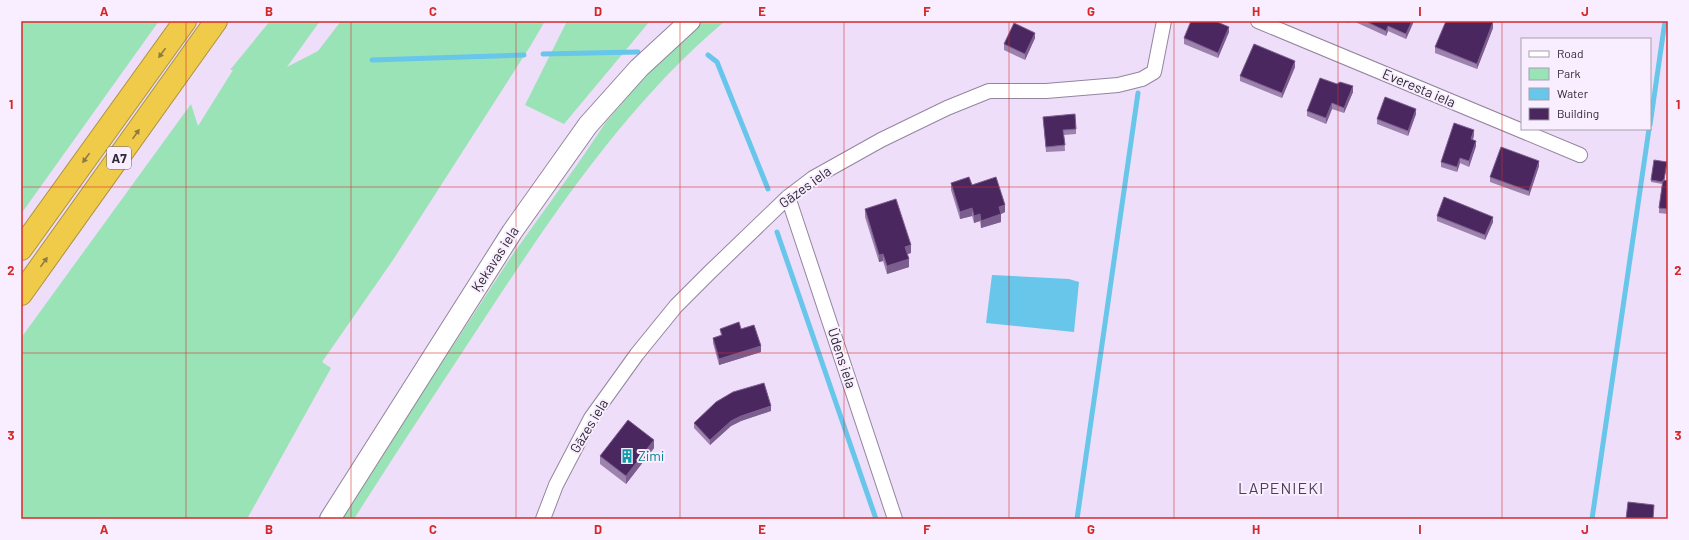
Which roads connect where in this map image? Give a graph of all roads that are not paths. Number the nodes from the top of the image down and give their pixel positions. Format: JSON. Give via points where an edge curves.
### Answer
{"nodes":[{"id":1,"x":185,"y":21,"type":"edge"},
{"id":2,"x":216,"y":21,"type":"edge"},
{"id":3,"x":690,"y":21,"type":"edge"},
{"id":4,"x":1164,"y":21,"type":"edge"},
{"id":5,"x":1258,"y":21,"type":"edge"},
{"id":6,"x":1521,"y":130,"type":"edge"},
{"id":7,"x":1522,"y":130,"type":"edge"},
{"id":8,"x":1580,"y":154,"type":"dead end"},
{"id":9,"x":788,"y":196,"type":"junction"},
{"id":10,"x":21,"y":249,"type":"edge"},
{"id":11,"x":21,"y":294,"type":"edge"},
{"id":12,"x":330,"y":519,"type":"edge"},
{"id":13,"x":543,"y":519,"type":"edge"},
{"id":14,"x":895,"y":519,"type":"edge"}],
"edges":[{"from":1,"to":10,"type":"highway","number":"A7","one_way":true},
{"from":11,"to":2,"type":"highway","number":"A7","one_way":true},
{"from":3,"to":12,"type":"main road","name":"Ķekavas iela","via":[[639,68],[584,132],[512,232]]},
{"from":4,"to":9,"type":"street","name":"Gāzes iela","via":[[1154,72],[1142,80],[1118,85],[1046,91],[989,91],[881,140],[813,178]]},
{"from":5,"to":6,"type":"street","name":"Everesta iela"},
{"from":7,"to":8,"type":"street","name":"Everesta iela"},
{"from":9,"to":13,"type":"street","name":"Gāzes iela","via":[[676,306],[637,354],[591,418],[556,485]]},
{"from":9,"to":14,"type":"street","name":"Ūdens iela"}]}
